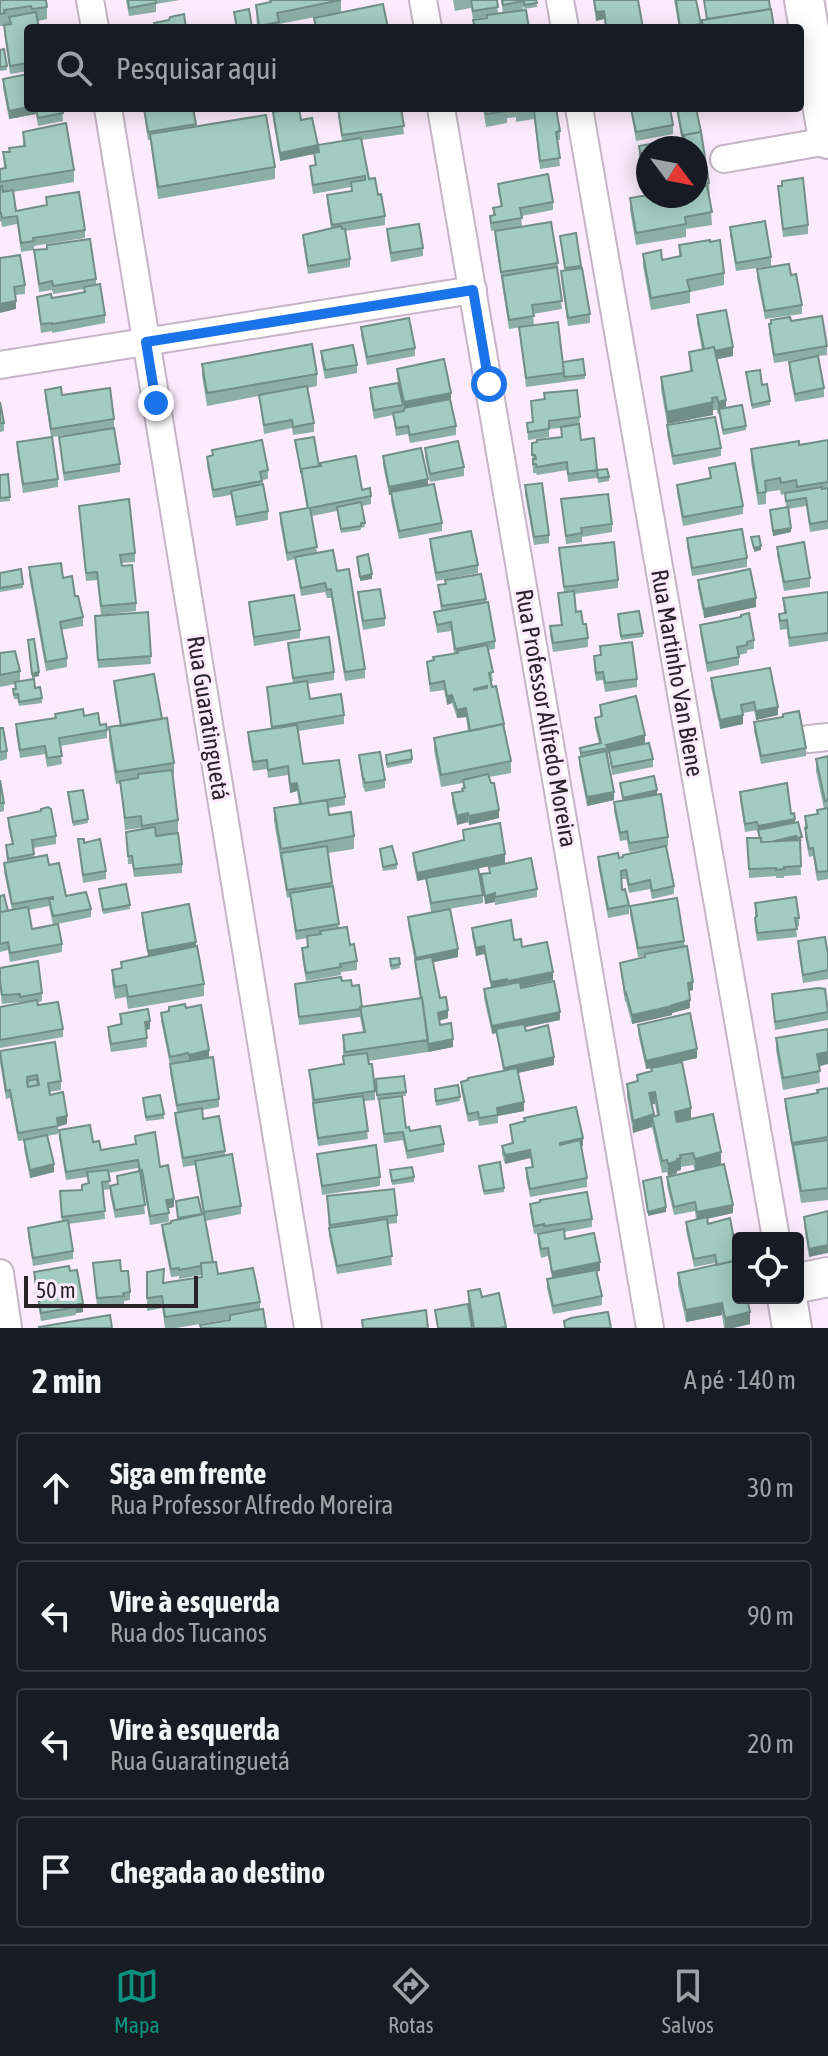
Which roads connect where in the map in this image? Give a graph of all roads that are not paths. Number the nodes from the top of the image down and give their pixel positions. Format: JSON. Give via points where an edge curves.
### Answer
{"nodes":[{"id":1,"x":90,"y":0,"type":"edge"},
{"id":2,"x":423,"y":0,"type":"edge"},
{"id":3,"x":560,"y":0,"type":"edge"},
{"id":4,"x":804,"y":0,"type":"edge"},
{"id":5,"x":94,"y":24,"type":"edge"},
{"id":6,"x":427,"y":24,"type":"edge"},
{"id":7,"x":564,"y":24,"type":"edge"},
{"id":8,"x":109,"y":112,"type":"edge"},
{"id":9,"x":442,"y":112,"type":"edge"},
{"id":10,"x":580,"y":112,"type":"edge"},
{"id":11,"x":828,"y":140,"type":"edge"},
{"id":12,"x":724,"y":159,"type":"dead end"},
{"id":13,"x":473,"y":290,"type":"junction"},
{"id":14,"x":146,"y":342,"type":"junction"},
{"id":15,"x":0,"y":365,"type":"edge"},
{"id":16,"x":775,"y":1232,"type":"edge"},
{"id":17,"x":0,"y":1273,"type":"edge"},
{"id":18,"x":828,"y":1277,"type":"edge"},
{"id":19,"x":804,"y":1282,"type":"edge"},
{"id":20,"x":788,"y":1304,"type":"edge"},
{"id":21,"x":8,"y":1328,"type":"edge"},
{"id":22,"x":308,"y":1328,"type":"edge"},
{"id":23,"x":650,"y":1328,"type":"edge"},
{"id":24,"x":792,"y":1328,"type":"edge"}],
"edges":[{"from":1,"to":5,"type":"street"},
{"from":2,"to":6,"type":"street"},
{"from":3,"to":7,"type":"street"},
{"from":4,"to":11,"type":"street"},
{"from":8,"to":14,"type":"street","name":"Rua Guaratinguetá"},
{"from":9,"to":13,"type":"street","name":"Rua Professor Alfredo Moreira"},
{"from":10,"to":16,"type":"street","name":"Rua Martinho Van Biene"},
{"from":11,"to":12,"type":"street"},
{"from":13,"to":14,"type":"street"},
{"from":13,"to":23,"type":"street","name":"Rua Professor Alfredo Moreira"},
{"from":14,"to":15,"type":"street"},
{"from":14,"to":22,"type":"street","name":"Rua Guaratinguetá"},
{"from":17,"to":21,"type":"street"},
{"from":18,"to":19,"type":"street"},
{"from":20,"to":24,"type":"street"}]}
